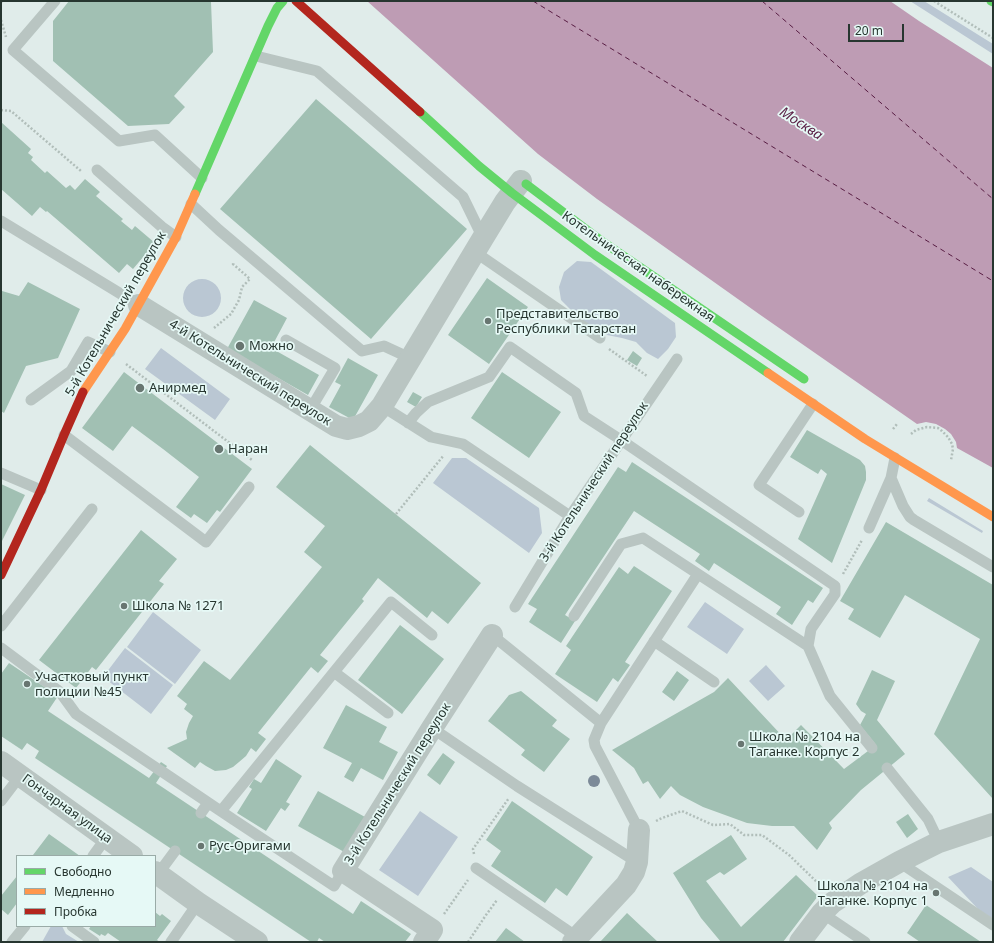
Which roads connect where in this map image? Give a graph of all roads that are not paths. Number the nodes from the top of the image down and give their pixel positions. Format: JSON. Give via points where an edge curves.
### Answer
{"nodes":[{"id":1,"x":55,"y":1,"type":"edge"},
{"id":2,"x":283,"y":1,"type":"edge"},
{"id":3,"x":296,"y":1,"type":"edge"},
{"id":4,"x":256,"y":56,"type":"junction"},
{"id":5,"x":98,"y":170,"type":"road end"},
{"id":6,"x":202,"y":178,"type":"junction"},
{"id":7,"x":516,"y":184,"type":"junction"},
{"id":8,"x":191,"y":204,"type":"junction"},
{"id":9,"x":1,"y":221,"type":"edge"},
{"id":10,"x":176,"y":237,"type":"junction"},
{"id":11,"x":479,"y":245,"type":"junction"},
{"id":12,"x":139,"y":305,"type":"junction"},
{"id":13,"x":600,"y":338,"type":"road end"},
{"id":14,"x":286,"y":340,"type":"dead end"},
{"id":15,"x":110,"y":352,"type":"junction"},
{"id":16,"x":410,"y":358,"type":"junction"},
{"id":17,"x":676,"y":359,"type":"dead end"},
{"id":18,"x":810,"y":384,"type":"dead end"},
{"id":19,"x":31,"y":400,"type":"dead end"},
{"id":20,"x":813,"y":404,"type":"junction"},
{"id":21,"x":382,"y":406,"type":"junction"},
{"id":22,"x":310,"y":410,"type":"junction"},
{"id":23,"x":408,"y":423,"type":"junction"},
{"id":24,"x":64,"y":434,"type":"junction"},
{"id":25,"x":621,"y":440,"type":"junction"},
{"id":26,"x":895,"y":458,"type":"junction"},
{"id":27,"x":1,"y":473,"type":"edge"},
{"id":28,"x":891,"y":478,"type":"junction"},
{"id":29,"x":249,"y":487,"type":"dead end"},
{"id":30,"x":41,"y":490,"type":"junction"},
{"id":31,"x":92,"y":509,"type":"dead end"},
{"id":32,"x":799,"y":512,"type":"dead end"},
{"id":33,"x":570,"y":516,"type":"junction"},
{"id":34,"x":993,"y":517,"type":"edge"},
{"id":35,"x":868,"y":528,"type":"road end"},
{"id":36,"x":993,"y":567,"type":"edge"},
{"id":37,"x":698,"y":574,"type":"junction"},
{"id":38,"x":1,"y":575,"type":"edge"},
{"id":39,"x":515,"y":607,"type":"dead end"},
{"id":40,"x":574,"y":616,"type":"dead end"},
{"id":41,"x":1,"y":626,"type":"edge"},
{"id":42,"x":432,"y":635,"type":"dead end"},
{"id":43,"x":492,"y":635,"type":"joint"},
{"id":44,"x":654,"y":641,"type":"junction"},
{"id":45,"x":808,"y":646,"type":"junction"},
{"id":46,"x":1,"y":648,"type":"edge"},
{"id":47,"x":334,"y":672,"type":"junction"},
{"id":48,"x":714,"y":682,"type":"dead end"},
{"id":49,"x":388,"y":713,"type":"dead end"},
{"id":50,"x":601,"y":724,"type":"junction"},
{"id":51,"x":432,"y":728,"type":"junction"},
{"id":52,"x":872,"y":748,"type":"dead end"},
{"id":53,"x":1,"y":762,"type":"edge"},
{"id":54,"x":887,"y":768,"type":"dead end"},
{"id":55,"x":20,"y":776,"type":"junction"},
{"id":56,"x":186,"y":788,"type":"junction"},
{"id":57,"x":1,"y":800,"type":"edge"},
{"id":58,"x":208,"y":802,"type":"junction"},
{"id":59,"x":221,"y":811,"type":"junction"},
{"id":60,"x":201,"y":813,"type":"dead end"},
{"id":61,"x":993,"y":824,"type":"edge"},
{"id":62,"x":639,"y":830,"type":"joint"},
{"id":63,"x":106,"y":838,"type":"junction"},
{"id":64,"x":939,"y":842,"type":"junction"},
{"id":65,"x":175,"y":851,"type":"dead end"},
{"id":66,"x":94,"y":855,"type":"edge"},
{"id":67,"x":131,"y":855,"type":"edge"},
{"id":68,"x":637,"y":862,"type":"junction"},
{"id":69,"x":899,"y":862,"type":"junction"},
{"id":70,"x":476,"y":868,"type":"road end"},
{"id":71,"x":343,"y":871,"type":"junction"},
{"id":72,"x":157,"y":873,"type":"edge"},
{"id":73,"x":198,"y":903,"type":"junction"},
{"id":74,"x":822,"y":913,"type":"junction"},
{"id":75,"x":993,"y":925,"type":"edge"},
{"id":76,"x":24,"y":927,"type":"edge"},
{"id":77,"x":73,"y":927,"type":"edge"},
{"id":78,"x":428,"y":936,"type":"edge"},
{"id":79,"x":575,"y":940,"type":"edge"},
{"id":80,"x":12,"y":942,"type":"edge"},
{"id":81,"x":94,"y":942,"type":"edge"},
{"id":82,"x":171,"y":942,"type":"edge"},
{"id":83,"x":257,"y":942,"type":"edge"},
{"id":84,"x":800,"y":942,"type":"edge"},
{"id":85,"x":865,"y":942,"type":"edge"}],
"edges":[{"from":1,"to":6,"type":"lane","via":[[13,50],[119,140],[155,135]]},
{"from":2,"to":4,"type":"main road","name":"5-й Котельнический переулок"},
{"from":3,"to":7,"type":"main road","name":"Котельническая набережная","via":[[479,166]]},
{"from":4,"to":6,"type":"main road","name":"5-й Котельнический переулок"},
{"from":4,"to":11,"type":"lane","via":[[317,71],[463,197]]},
{"from":5,"to":10,"type":"lane"},
{"from":6,"to":8,"type":"main road","name":"5-й Котельнический переулок"},
{"from":7,"to":11,"type":"street","name":"4-й Котельнический переулок"},
{"from":7,"to":18,"type":"main road","name":"Котельническая набережная"},
{"from":7,"to":20,"type":"main road","name":"Котельническая набережная","via":[[595,256]]},
{"from":8,"to":10,"type":"main road","name":"5-й Котельнический переулок"},
{"from":8,"to":16,"type":"lane","via":[[218,230],[362,351],[384,346]]},
{"from":9,"to":12,"type":"lane"},
{"from":10,"to":12,"type":"main road","name":"5-й Котельнический переулок"},
{"from":11,"to":13,"type":"lane"},
{"from":11,"to":16,"type":"street","name":"4-й Котельнический переулок"},
{"from":12,"to":15,"type":"main road","name":"5-й Котельнический переулок"},
{"from":12,"to":22,"type":"street","name":"4-й Котельнический переулок"},
{"from":14,"to":22,"type":"lane","via":[[335,368]]},
{"from":15,"to":19,"type":"lane","via":[[88,342],[71,371]]},
{"from":15,"to":24,"type":"main road","name":"5-й Котельнический переулок","via":[[83,393]]},
{"from":16,"to":21,"type":"street","name":"4-й Котельнический переулок"},
{"from":17,"to":25,"type":"lane","name":"3-й Котельнический переулок"},
{"from":20,"to":26,"type":"main road","name":"Котельническая набережная"},
{"from":20,"to":32,"type":"lane","via":[[759,485]]},
{"from":21,"to":22,"type":"street","name":"4-й Котельнический переулок","via":[[369,421],[347,429],[336,426]]},
{"from":21,"to":23,"type":"lane"},
{"from":23,"to":25,"type":"lane","via":[[428,402],[489,377],[510,347],[576,393],[584,416]]},
{"from":23,"to":33,"type":"lane","via":[[431,437],[463,444]]},
{"from":24,"to":29,"type":"lane","via":[[206,542]]},
{"from":24,"to":30,"type":"main road","name":"5-й Котельнический переулок"},
{"from":25,"to":33,"type":"lane","name":"3-й Котельнический переулок"},
{"from":25,"to":45,"type":"lane","via":[[835,586],[834,594],[811,630]]},
{"from":26,"to":28,"type":"lane"},
{"from":26,"to":34,"type":"main road","name":"Котельническая набережная"},
{"from":27,"to":30,"type":"lane"},
{"from":28,"to":35,"type":"lane"},
{"from":28,"to":36,"type":"lane","via":[[907,514]]},
{"from":30,"to":38,"type":"main road","name":"5-й Котельнический переулок"},
{"from":31,"to":41,"type":"lane"},
{"from":33,"to":39,"type":"lane","name":"3-й Котельнический переулок"},
{"from":37,"to":40,"type":"lane","via":[[643,538],[622,544]]},
{"from":37,"to":44,"type":"lane"},
{"from":37,"to":45,"type":"lane"},
{"from":42,"to":47,"type":"lane","via":[[391,602]]},
{"from":43,"to":50,"type":"lane"},
{"from":43,"to":51,"type":"street","name":"3-й Котельнический переулок"},
{"from":44,"to":48,"type":"lane"},
{"from":44,"to":50,"type":"lane"},
{"from":45,"to":52,"type":"lane","via":[[830,696]]},
{"from":46,"to":56,"type":"lane","via":[[60,692],[76,714]]},
{"from":47,"to":49,"type":"lane"},
{"from":47,"to":59,"type":"lane"},
{"from":50,"to":62,"type":"lane","via":[[594,740],[595,746]]},
{"from":51,"to":68,"type":"lane","via":[[517,786]]},
{"from":51,"to":71,"type":"street","name":"3-й Котельнический переулок"},
{"from":53,"to":55,"type":"street","name":"Гончарная улица"},
{"from":54,"to":64,"type":"lane","via":[[928,819]]},
{"from":55,"to":57,"type":"lane"},
{"from":55,"to":63,"type":"street","name":"Гончарная улица"},
{"from":56,"to":58,"type":"lane"},
{"from":56,"to":59,"type":"lane","via":[[234,820]]},
{"from":56,"to":71,"type":"lane","via":[[160,770],[334,886]]},
{"from":58,"to":59,"type":"lane"},
{"from":58,"to":60,"type":"lane"},
{"from":61,"to":64,"type":"street"},
{"from":62,"to":68,"type":"street"},
{"from":63,"to":66,"type":"lane"},
{"from":63,"to":67,"type":"street","name":"Гончарная улица"},
{"from":64,"to":69,"type":"street"},
{"from":65,"to":72,"type":"lane"},
{"from":68,"to":79,"type":"street","via":[[626,885]]},
{"from":69,"to":74,"type":"street","via":[[846,892]]},
{"from":69,"to":75,"type":"lane"},
{"from":70,"to":79,"type":"lane"},
{"from":71,"to":78,"type":"street","name":"3-й Котельнический переулок"},
{"from":72,"to":73,"type":"street"},
{"from":73,"to":82,"type":"lane"},
{"from":73,"to":83,"type":"street"},
{"from":74,"to":84,"type":"street"},
{"from":74,"to":85,"type":"lane"},
{"from":76,"to":80,"type":"lane"},
{"from":77,"to":81,"type":"lane"}]}
